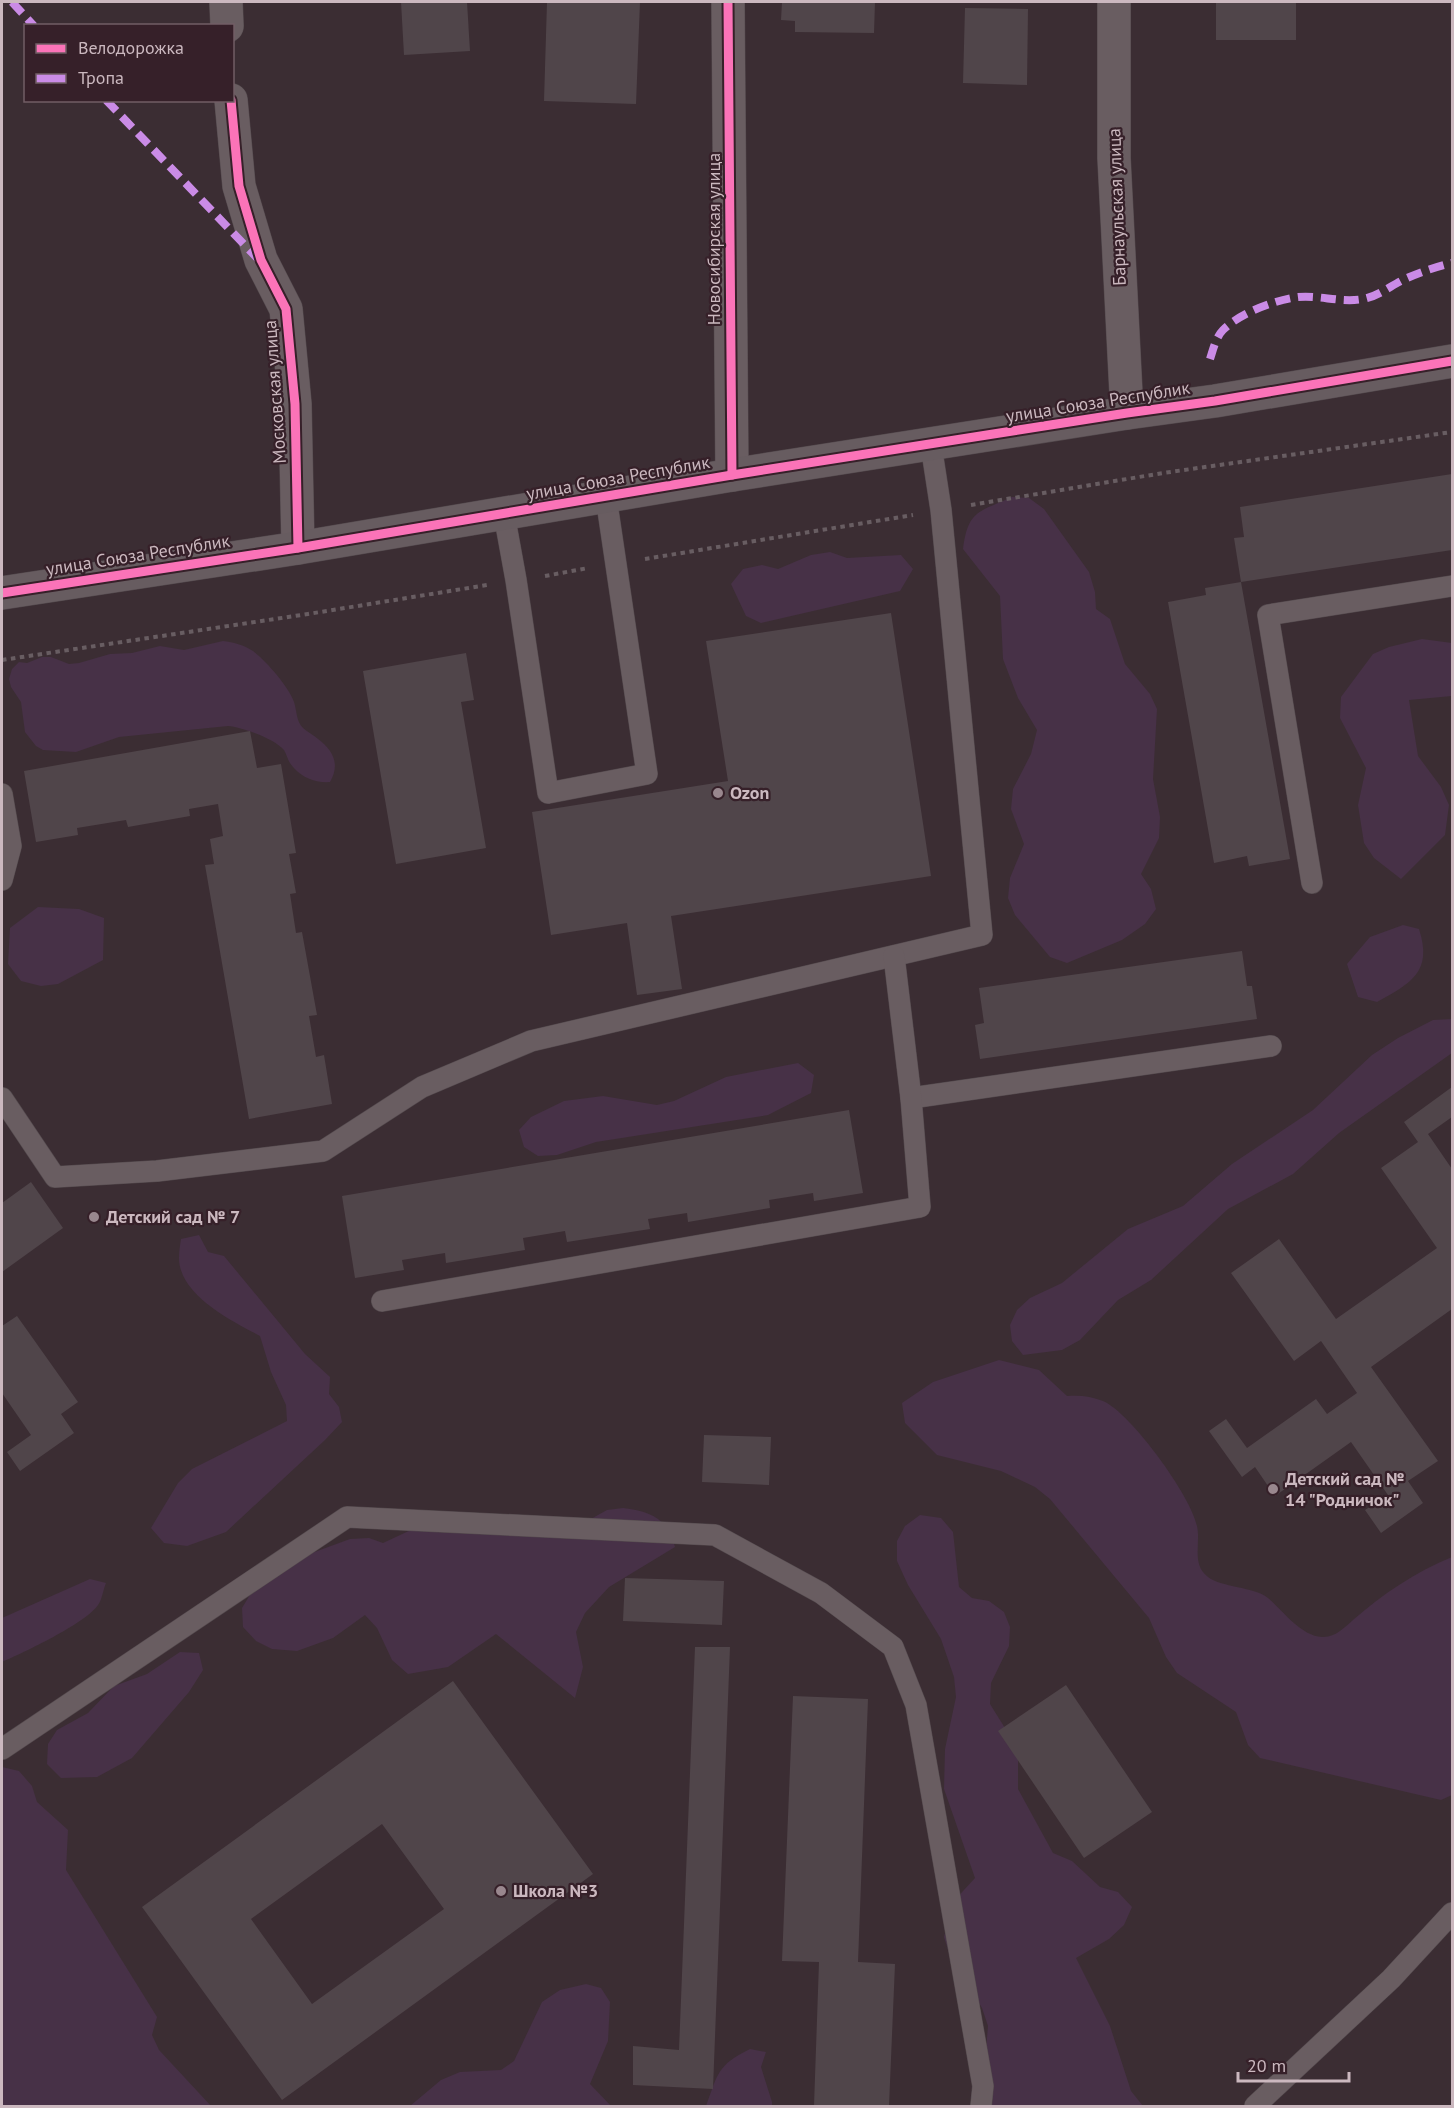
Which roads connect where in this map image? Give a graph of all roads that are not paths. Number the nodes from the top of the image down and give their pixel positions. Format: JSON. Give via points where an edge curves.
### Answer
{"nodes":[{"id":1,"x":226,"y":2,"type":"edge"},
{"id":2,"x":728,"y":2,"type":"edge"},
{"id":3,"x":1114,"y":2,"type":"edge"},
{"id":4,"x":227,"y":24,"type":"edge"},
{"id":5,"x":231,"y":102,"type":"edge"},
{"id":6,"x":1452,"y":361,"type":"edge"},
{"id":7,"x":1127,"y":413,"type":"junction"},
{"id":8,"x":932,"y":445,"type":"junction"},
{"id":9,"x":732,"y":475,"type":"junction"},
{"id":10,"x":606,"y":497,"type":"junction"},
{"id":11,"x":504,"y":514,"type":"junction"},
{"id":12,"x":298,"y":548,"type":"junction"},
{"id":13,"x":1452,"y":586,"type":"edge"},
{"id":14,"x":2,"y":593,"type":"edge"},
{"id":15,"x":2,"y":794,"type":"edge"},
{"id":16,"x":2,"y":880,"type":"edge"},
{"id":17,"x":1312,"y":883,"type":"dead end"},
{"id":18,"x":894,"y":956,"type":"junction"},
{"id":19,"x":1271,"y":1046,"type":"dead end"},
{"id":20,"x":2,"y":1098,"type":"edge"},
{"id":21,"x":911,"y":1098,"type":"junction"},
{"id":22,"x":382,"y":1301,"type":"dead end"},
{"id":23,"x":2,"y":1749,"type":"edge"},
{"id":24,"x":1452,"y":1913,"type":"edge"},
{"id":25,"x":981,"y":2106,"type":"edge"},
{"id":26,"x":1255,"y":2106,"type":"edge"}],
"edges":[{"from":1,"to":4,"type":"street"},
{"from":2,"to":9,"type":"street","name":"Новосибирская улица"},
{"from":3,"to":7,"type":"street","name":"Барнаульская улица","via":[[1114,158]]},
{"from":5,"to":12,"type":"street","name":"Московская улица","via":[[239,186],[261,260],[286,309],[295,404]]},
{"from":6,"to":7,"type":"street","name":"улица Союза Республик"},
{"from":7,"to":8,"type":"street","name":"улица Союза Республик"},
{"from":8,"to":9,"type":"street","name":"улица Союза Республик"},
{"from":8,"to":18,"type":"lane","via":[[982,935]]},
{"from":9,"to":10,"type":"street","name":"улица Союза Республик"},
{"from":10,"to":11,"type":"street","name":"улица Союза Республик"},
{"from":10,"to":11,"type":"lane","via":[[647,774],[548,793]]},
{"from":11,"to":12,"type":"street","name":"улица Союза Республик"},
{"from":12,"to":14,"type":"street","name":"улица Союза Республик"},
{"from":13,"to":17,"type":"lane","via":[[1268,615]]},
{"from":15,"to":16,"type":"lane","via":[[11,846]]},
{"from":18,"to":20,"type":"lane","via":[[531,1041],[422,1087],[323,1151],[157,1171],[55,1177]]},
{"from":18,"to":21,"type":"lane"},
{"from":19,"to":21,"type":"lane"},
{"from":21,"to":22,"type":"lane","via":[[920,1207]]},
{"from":23,"to":25,"type":"lane","via":[[347,1517],[715,1535],[821,1593],[893,1647],[916,1705],[983,2086]]},
{"from":24,"to":26,"type":"lane","via":[[1391,1979]]}]}
